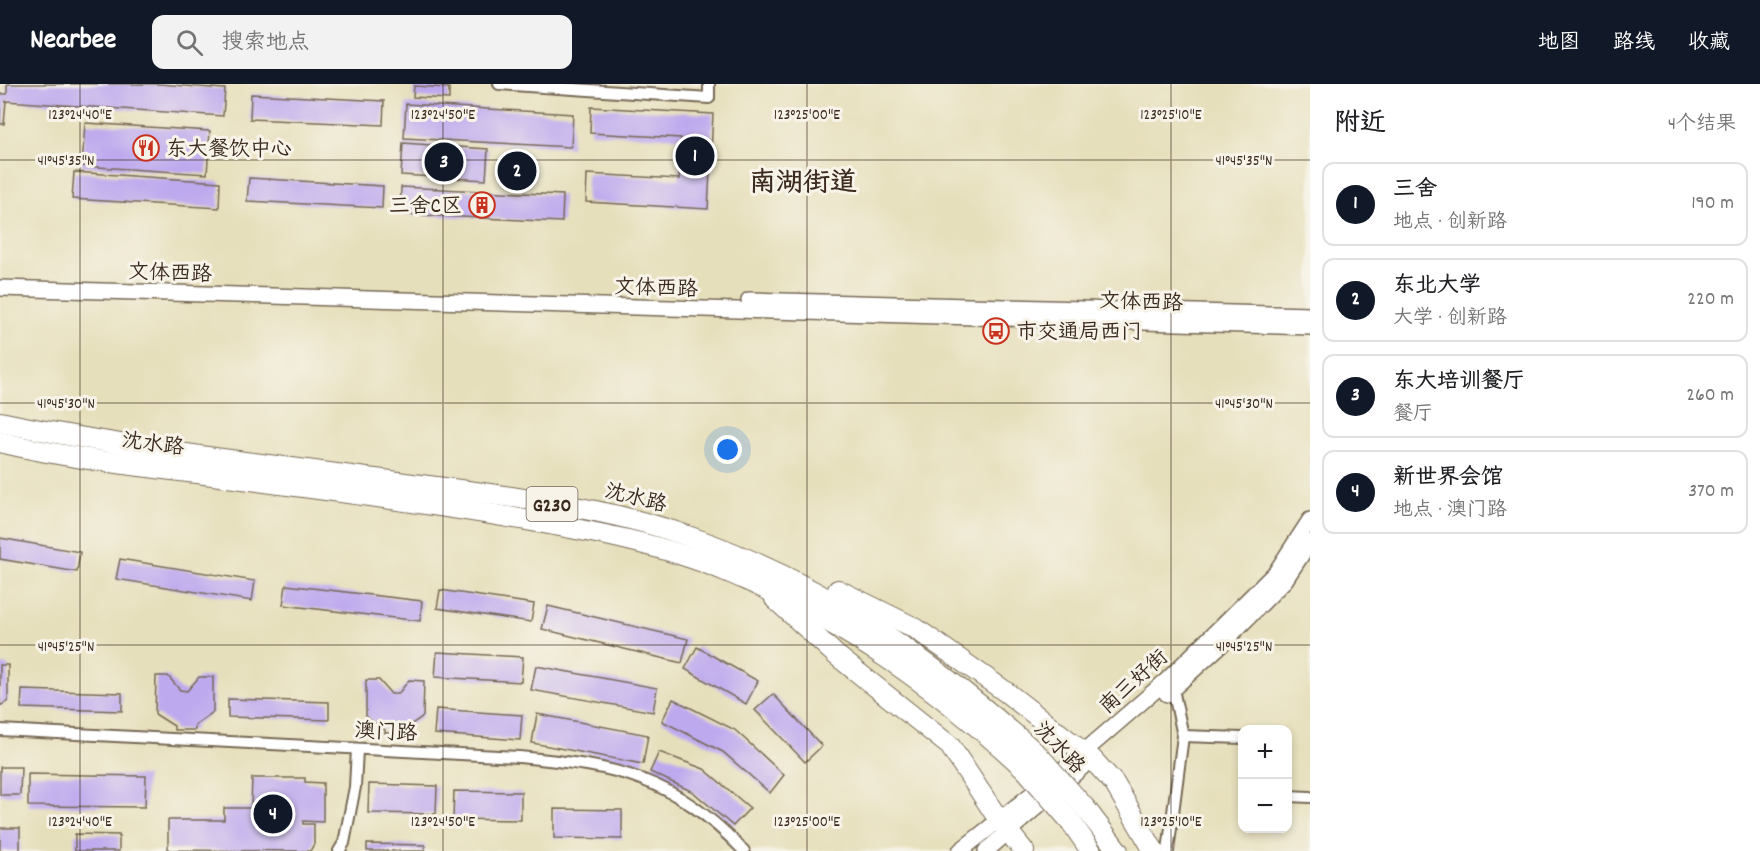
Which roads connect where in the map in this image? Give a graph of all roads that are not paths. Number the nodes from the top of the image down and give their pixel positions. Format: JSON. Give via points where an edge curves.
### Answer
{"nodes":[{"id":1,"x":499,"y":84,"type":"edge"},
{"id":2,"x":709,"y":84,"type":"edge"},
{"id":3,"x":0,"y":280,"type":"edge"},
{"id":4,"x":0,"y":288,"type":"edge"},
{"id":5,"x":1310,"y":315,"type":"edge"},
{"id":6,"x":1310,"y":327,"type":"edge"},
{"id":7,"x":0,"y":422,"type":"edge"},
{"id":8,"x":0,"y":442,"type":"edge"},
{"id":9,"x":1310,"y":520,"type":"edge"},
{"id":10,"x":1309,"y":544,"type":"edge"},
{"id":11,"x":729,"y":551,"type":"junction"},
{"id":12,"x":762,"y":587,"type":"junction"},
{"id":13,"x":1173,"y":689,"type":"junction"},
{"id":14,"x":0,"y":730,"type":"edge"},
{"id":15,"x":1183,"y":736,"type":"junction"},
{"id":16,"x":1238,"y":738,"type":"edge"},
{"id":17,"x":357,"y":749,"type":"junction"},
{"id":18,"x":1088,"y":756,"type":"junction"},
{"id":19,"x":1033,"y":763,"type":"junction"},
{"id":20,"x":1292,"y":796,"type":"edge"},
{"id":21,"x":1310,"y":797,"type":"edge"},
{"id":22,"x":1079,"y":816,"type":"junction"},
{"id":23,"x":998,"y":839,"type":"edge"},
{"id":24,"x":339,"y":851,"type":"edge"},
{"id":25,"x":744,"y":851,"type":"edge"},
{"id":26,"x":960,"y":851,"type":"edge"},
{"id":27,"x":1024,"y":851,"type":"edge"},
{"id":28,"x":1091,"y":851,"type":"edge"},
{"id":29,"x":1118,"y":851,"type":"edge"},
{"id":30,"x":1154,"y":851,"type":"edge"},
{"id":31,"x":1168,"y":851,"type":"edge"}],
"edges":[{"from":1,"to":2,"type":"street","via":[[709,98]]},
{"from":3,"to":5,"type":"street","name":"文体西路"},
{"from":4,"to":6,"type":"street","name":"文体西路"},
{"from":7,"to":11,"type":"highway","name":"沈水路","number":"G230","via":[[105,441],[571,507],[660,528]]},
{"from":8,"to":12,"type":"highway","name":"沈水路","number":"G230","via":[[85,459],[550,524],[673,554]]},
{"from":9,"to":18,"type":"street","name":"南三好街","via":[[1276,572]]},
{"from":10,"to":13,"type":"street","via":[[1285,580]]},
{"from":11,"to":18,"type":"highway","via":[[807,575],[915,628]]},
{"from":11,"to":19,"type":"highway","name":"沈水路","number":"G230","via":[[819,593],[897,640],[975,698]]},
{"from":12,"to":19,"type":"highway","name":"沈水路","number":"G230","via":[[869,643]]},
{"from":12,"to":23,"type":"highway","via":[[836,655],[950,746]]},
{"from":13,"to":15,"type":"street"},
{"from":13,"to":18,"type":"street"},
{"from":14,"to":17,"type":"street","name":"澳门路"},
{"from":15,"to":16,"type":"street"},
{"from":15,"to":31,"type":"street"},
{"from":17,"to":24,"type":"street","via":[[355,787]]},
{"from":17,"to":25,"type":"street","name":"澳门路","via":[[519,757],[618,770],[654,783],[698,809]]},
{"from":18,"to":23,"type":"street"},
{"from":18,"to":30,"type":"highway","via":[[1114,783]]},
{"from":19,"to":22,"type":"highway","name":"沈水路","number":"G230","bridge":true},
{"from":20,"to":21,"type":"street"},
{"from":22,"to":28,"type":"highway","name":"沈水路","number":"G230"},
{"from":22,"to":29,"type":"highway","name":"沈水路","number":"G230"},
{"from":23,"to":26,"type":"street"},
{"from":23,"to":27,"type":"highway"}]}
